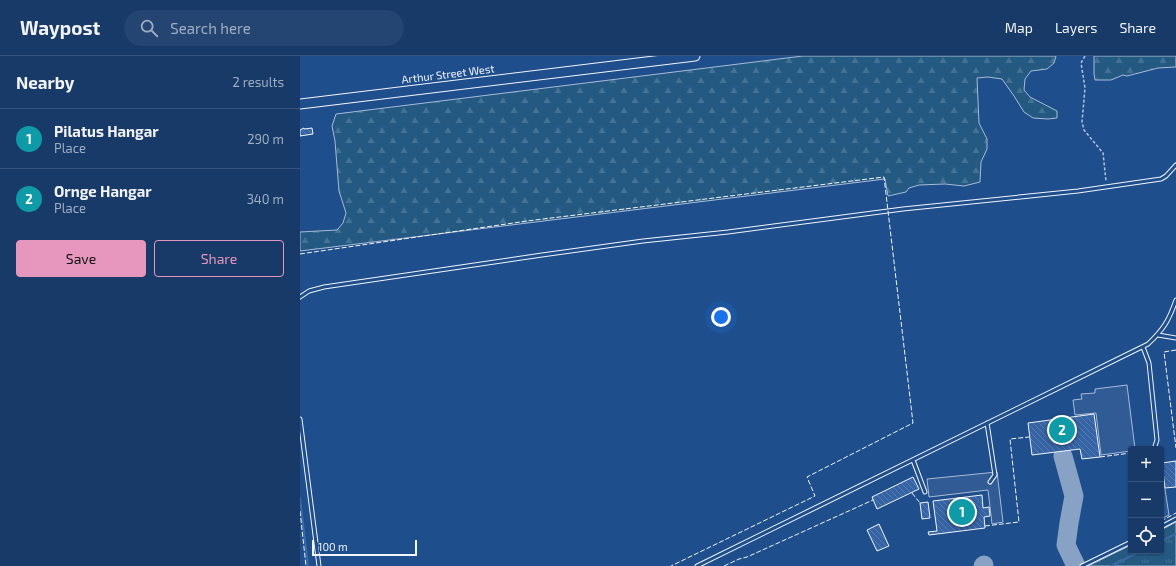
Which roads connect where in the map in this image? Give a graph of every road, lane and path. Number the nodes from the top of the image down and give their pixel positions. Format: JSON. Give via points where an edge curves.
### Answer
{"nodes":[{"id":1,"x":695,"y":56,"type":"edge"},
{"id":2,"x":1085,"y":56,"type":"edge"},
{"id":3,"x":300,"y":104,"type":"edge"},
{"id":4,"x":1176,"y":165,"type":"edge"},
{"id":5,"x":1107,"y":187,"type":"junction"},
{"id":6,"x":300,"y":297,"type":"edge"},
{"id":7,"x":1176,"y":300,"type":"edge"},
{"id":8,"x":1158,"y":335,"type":"junction"},
{"id":9,"x":1176,"y":338,"type":"edge"},
{"id":10,"x":1143,"y":347,"type":"junction"},
{"id":11,"x":300,"y":419,"type":"edge"},
{"id":12,"x":988,"y":423,"type":"junction"},
{"id":13,"x":1155,"y":446,"type":"edge"},
{"id":14,"x":913,"y":460,"type":"junction"},
{"id":15,"x":990,"y":482,"type":"dead end"},
{"id":16,"x":925,"y":492,"type":"dead end"},
{"id":17,"x":1176,"y":519,"type":"edge"},
{"id":18,"x":1164,"y":525,"type":"edge"},
{"id":19,"x":1128,"y":543,"type":"edge"},
{"id":20,"x":319,"y":566,"type":"edge"},
{"id":21,"x":696,"y":566,"type":"edge"},
{"id":22,"x":1082,"y":566,"type":"edge"}],
"edges":[{"from":1,"to":3,"type":"main road","name":"Arthur Street West"},
{"from":2,"to":5,"type":"path","via":[[1081,63],[1085,88],[1082,122],[1084,130],[1102,152]]},
{"from":4,"to":5,"type":"lane","via":[[1161,179]]},
{"from":5,"to":6,"type":"lane","via":[[643,241],[324,287],[309,291]]},
{"from":7,"to":8,"type":"lane"},
{"from":8,"to":9,"type":"lane"},
{"from":8,"to":10,"type":"lane"},
{"from":10,"to":12,"type":"lane"},
{"from":10,"to":13,"type":"lane","via":[[1149,363],[1157,440]]},
{"from":11,"to":20,"type":"lane"},
{"from":12,"to":14,"type":"lane"},
{"from":12,"to":15,"type":"lane","via":[[995,475]]},
{"from":14,"to":16,"type":"lane"},
{"from":14,"to":21,"type":"lane"},
{"from":17,"to":18,"type":"lane"},
{"from":19,"to":22,"type":"lane"}]}
